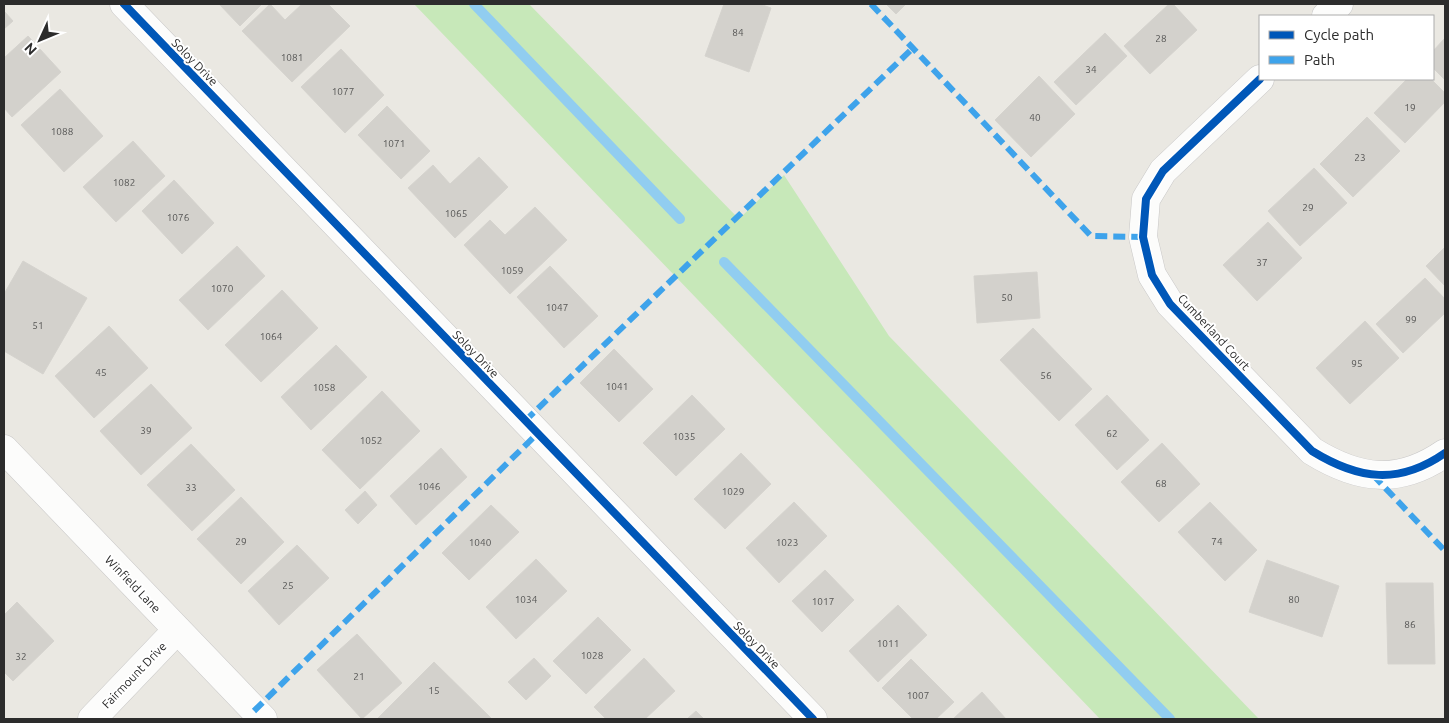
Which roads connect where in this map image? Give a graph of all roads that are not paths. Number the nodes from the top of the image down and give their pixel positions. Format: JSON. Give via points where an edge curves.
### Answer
{"nodes":[{"id":1,"x":124,"y":4,"type":"edge"},
{"id":2,"x":1339,"y":4,"type":"edge"},
{"id":3,"x":1327,"y":15,"type":"edge"},
{"id":4,"x":1259,"y":80,"type":"edge"},
{"id":5,"x":4,"y":449,"type":"edge"},
{"id":6,"x":1445,"y":453,"type":"edge"},
{"id":7,"x":177,"y":630,"type":"junction"},
{"id":8,"x":92,"y":719,"type":"edge"},
{"id":9,"x":263,"y":719,"type":"edge"},
{"id":10,"x":813,"y":719,"type":"edge"}],
"edges":[{"from":1,"to":10,"type":"street","name":"Soloy Drive"},
{"from":2,"to":3,"type":"street"},
{"from":4,"to":6,"type":"street","name":"Cumberland Court","via":[[1163,171],[1146,199],[1143,237],[1152,276],[1170,304],[1312,452],[1334,465],[1363,474],[1396,475],[1425,467]]},
{"from":5,"to":7,"type":"street","name":"Winfield Lane"},
{"from":7,"to":8,"type":"street","name":"Fairmount Drive"},
{"from":7,"to":9,"type":"street","name":"Winfield Lane"}]}
